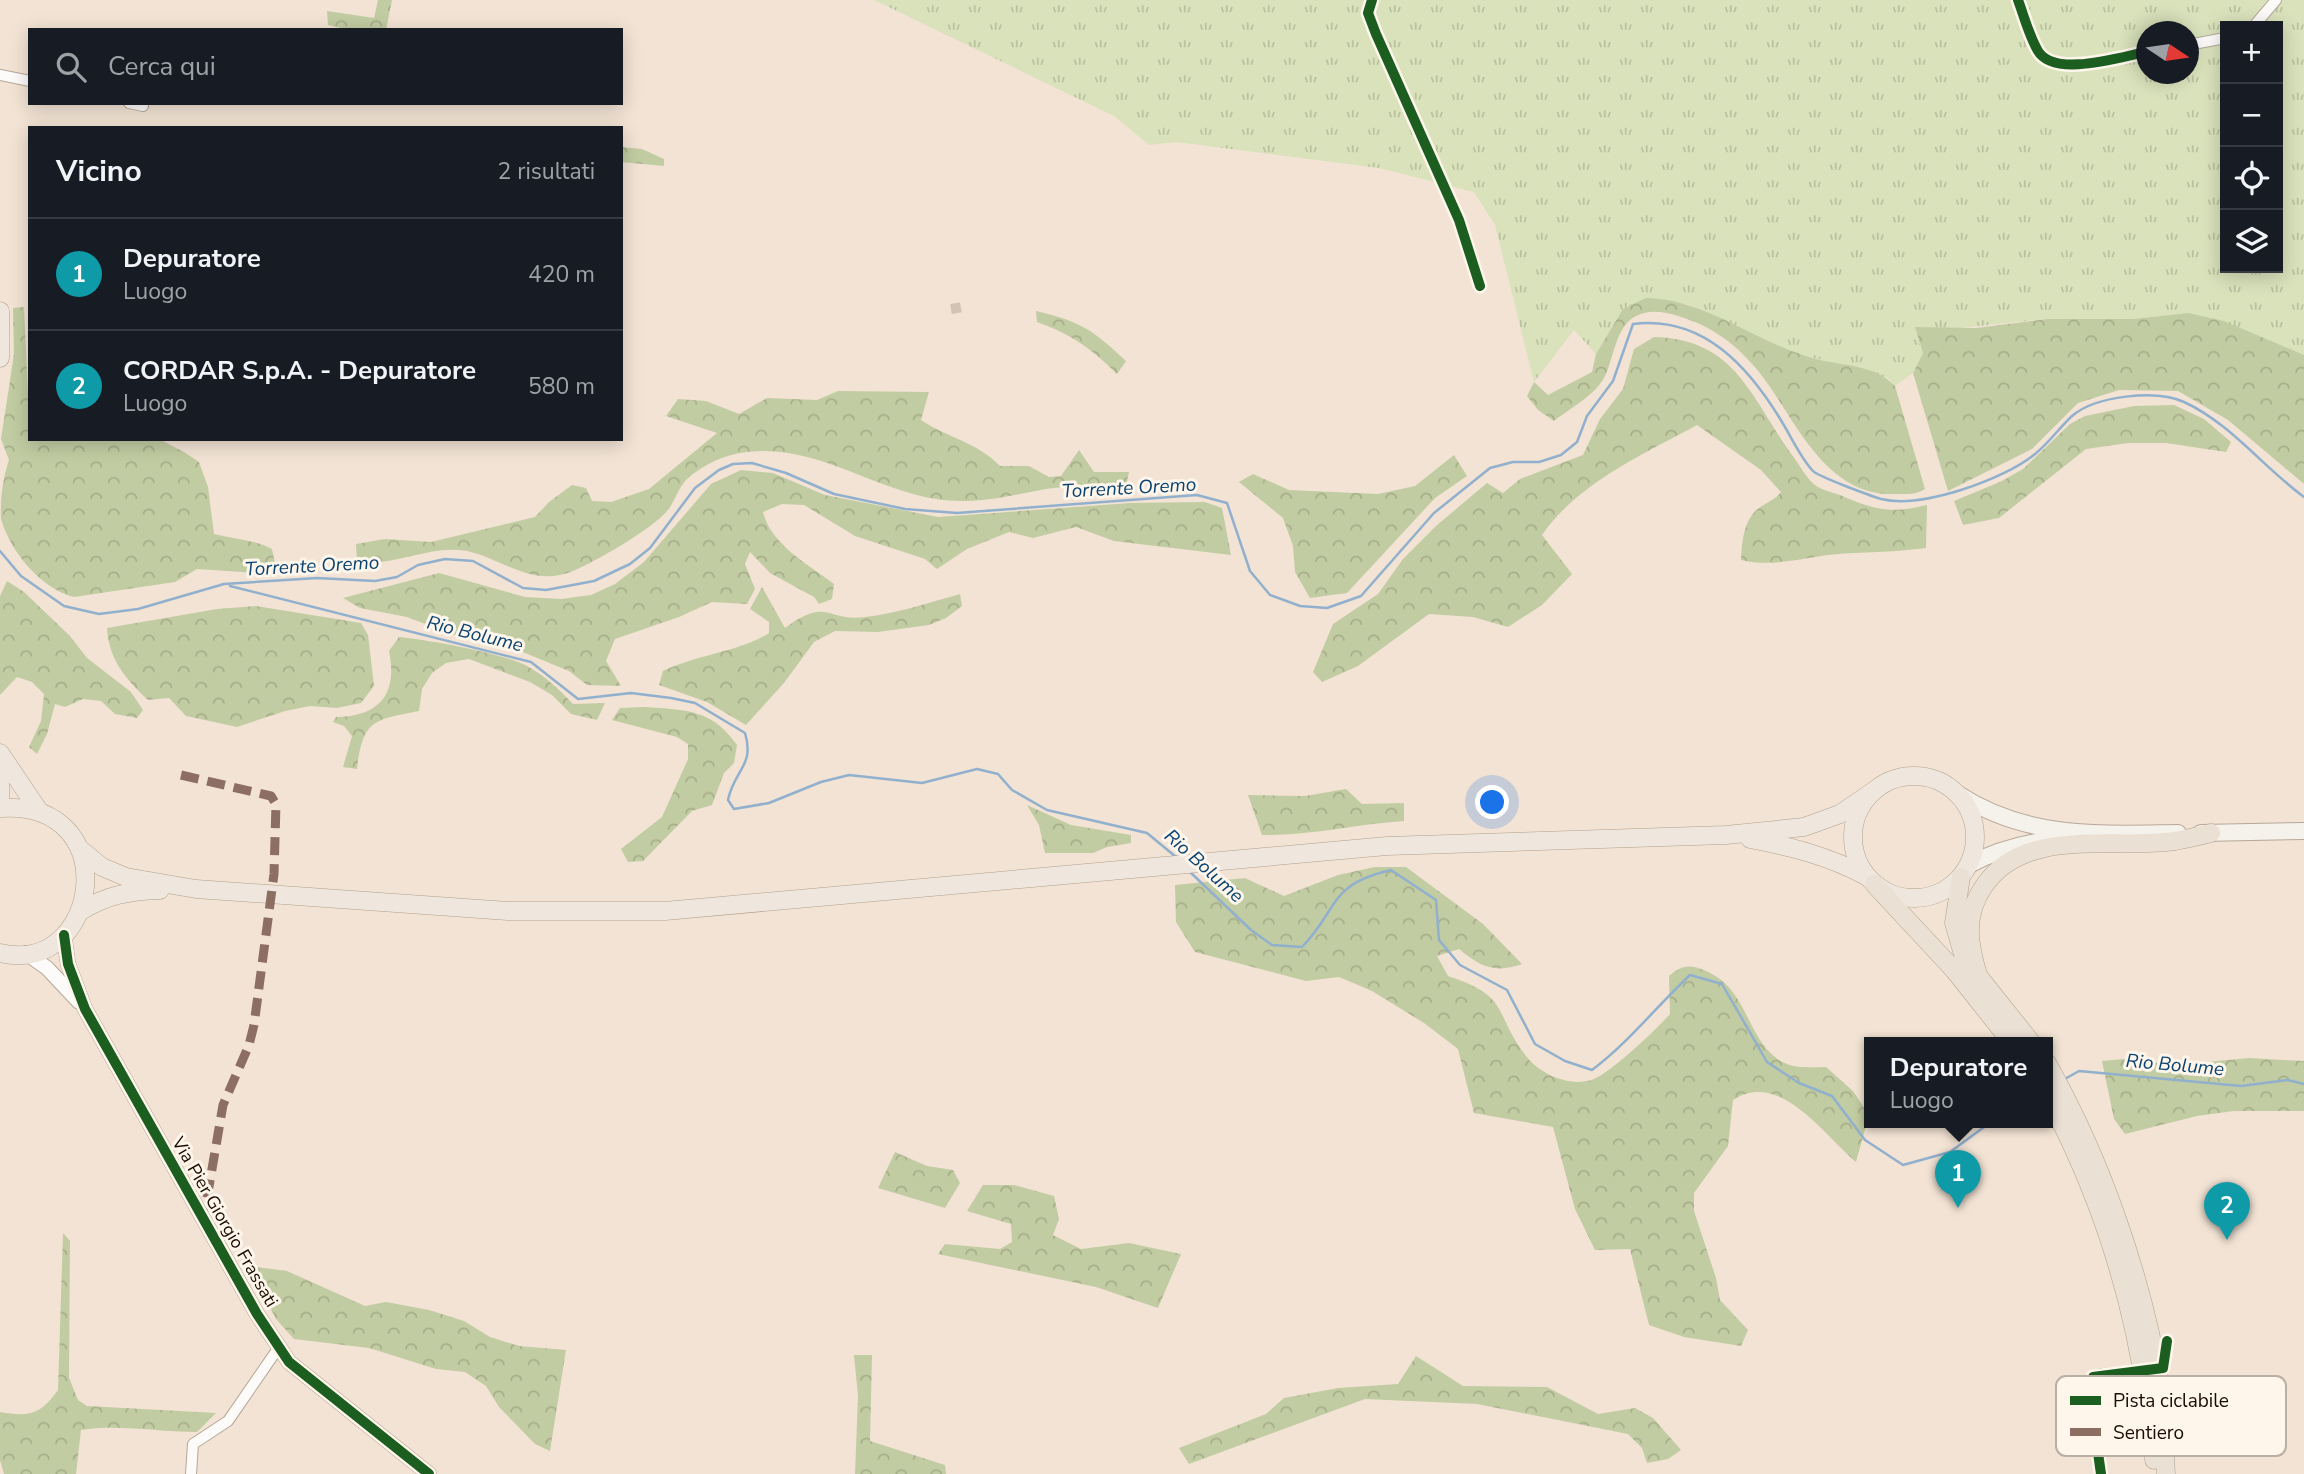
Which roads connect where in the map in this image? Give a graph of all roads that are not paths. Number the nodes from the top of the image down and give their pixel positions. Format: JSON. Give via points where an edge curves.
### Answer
{"nodes":[{"id":1,"x":1372,"y":0,"type":"edge"},
{"id":2,"x":2018,"y":0,"type":"edge"},
{"id":3,"x":2276,"y":0,"type":"edge"},
{"id":4,"x":2257,"y":21,"type":"edge"},
{"id":5,"x":2220,"y":39,"type":"edge"},
{"id":6,"x":2199,"y":43,"type":"edge"},
{"id":7,"x":2136,"y":54,"type":"edge"},
{"id":8,"x":0,"y":75,"type":"edge"},
{"id":9,"x":28,"y":81,"type":"edge"},
{"id":10,"x":138,"y":105,"type":"edge"},
{"id":11,"x":143,"y":106,"type":"dead end"},
{"id":12,"x":1480,"y":286,"type":"dead end"},
{"id":13,"x":0,"y":311,"type":"edge"},
{"id":14,"x":0,"y":358,"type":"edge"},
{"id":15,"x":0,"y":755,"type":"edge"},
{"id":16,"x":1875,"y":790,"type":"junction"},
{"id":17,"x":1958,"y":794,"type":"junction"},
{"id":18,"x":0,"y":801,"type":"edge"},
{"id":19,"x":0,"y":808,"type":"edge"},
{"id":20,"x":39,"y":811,"type":"junction"},
{"id":21,"x":2304,"y":831,"type":"edge"},
{"id":22,"x":2211,"y":833,"type":"junction"},
{"id":23,"x":2131,"y":834,"type":"junction"},
{"id":24,"x":1726,"y":835,"type":"junction"},
{"id":25,"x":80,"y":849,"type":"junction"},
{"id":26,"x":1965,"y":871,"type":"junction"},
{"id":27,"x":1871,"y":881,"type":"junction"},
{"id":28,"x":196,"y":889,"type":"junction"},
{"id":29,"x":81,"y":911,"type":"junction"},
{"id":30,"x":64,"y":934,"type":"junction"},
{"id":31,"x":0,"y":953,"type":"edge"},
{"id":32,"x":26,"y":954,"type":"junction"},
{"id":33,"x":1979,"y":978,"type":"junction"},
{"id":34,"x":85,"y":1009,"type":"junction"},
{"id":35,"x":2007,"y":1037,"type":"edge"},
{"id":36,"x":2027,"y":1037,"type":"edge"},
{"id":37,"x":2055,"y":1098,"type":"edge"},
{"id":38,"x":2167,"y":1341,"type":"dead end"},
{"id":39,"x":279,"y":1347,"type":"junction"},
{"id":40,"x":2163,"y":1367,"type":"dead end"},
{"id":41,"x":2131,"y":1373,"type":"dead end"},
{"id":42,"x":2096,"y":1376,"type":"edge"},
{"id":43,"x":2143,"y":1376,"type":"edge"},
{"id":44,"x":2158,"y":1376,"type":"edge"},
{"id":45,"x":2098,"y":1456,"type":"edge"},
{"id":46,"x":2152,"y":1456,"type":"edge"},
{"id":47,"x":2165,"y":1456,"type":"edge"},
{"id":48,"x":191,"y":1474,"type":"edge"},
{"id":49,"x":429,"y":1474,"type":"edge"},
{"id":50,"x":2101,"y":1474,"type":"edge"},
{"id":51,"x":2154,"y":1474,"type":"edge"},
{"id":52,"x":2166,"y":1474,"type":"edge"}],
"edges":[{"from":1,"to":12,"type":"street","via":[[1368,13],[1459,220]]},
{"from":2,"to":7,"type":"street","via":[[2039,53],[2052,65]]},
{"from":3,"to":4,"type":"street"},
{"from":5,"to":6,"type":"street"},
{"from":8,"to":9,"type":"street"},
{"from":10,"to":11,"type":"street"},
{"from":13,"to":14,"type":"main road"},
{"from":15,"to":18,"type":"main road"},
{"from":15,"to":20,"type":"main road"},
{"from":16,"to":17,"type":"main road","via":[[1917,775],[1946,784]]},
{"from":16,"to":24,"type":"main road","via":[[1840,814],[1804,827]]},
{"from":16,"to":27,"type":"main road","via":[[1864,802],[1853,832],[1854,848]]},
{"from":17,"to":23,"type":"main road","via":[[1986,812],[2025,826]]},
{"from":17,"to":26,"type":"main road","via":[[1968,806],[1976,835]]},
{"from":19,"to":20,"type":"main road"},
{"from":20,"to":25,"type":"main road","via":[[63,826]]},
{"from":21,"to":22,"type":"main road"},
{"from":22,"to":23,"type":"main road"},
{"from":22,"to":33,"type":"highway","via":[[2174,841],[2055,846],[2026,852],[2000,866],[1981,890],[1970,918],[1969,946]]},
{"from":23,"to":26,"type":"main road","via":[[2026,842],[1990,854]]},
{"from":24,"to":27,"type":"main road","via":[[1800,848],[1837,861]]},
{"from":24,"to":28,"type":"main road","via":[[1413,845],[665,911],[508,912]]},
{"from":25,"to":28,"type":"main road","via":[[102,867],[126,877]]},
{"from":25,"to":29,"type":"main road","via":[[87,869]]},
{"from":26,"to":27,"type":"main road","via":[[1935,895],[1919,899],[1895,895]]},
{"from":26,"to":33,"type":"highway","via":[[1954,923],[1964,958]]},
{"from":27,"to":35,"type":"highway","via":[[1954,970]]},
{"from":28,"to":29,"type":"main road","via":[[129,891],[103,898]]},
{"from":29,"to":30,"type":"main road"},
{"from":30,"to":32,"type":"main road"},
{"from":30,"to":34,"type":"street","name":"Via Pier Giorgio Frassati","via":[[68,964]]},
{"from":31,"to":32,"type":"main road"},
{"from":32,"to":34,"type":"street","name":"Via Pier Giorgio Frassati","via":[[47,968]]},
{"from":33,"to":36,"type":"highway"},
{"from":34,"to":39,"type":"street","name":"Via Pier Giorgio Frassati","via":[[199,1216]]},
{"from":37,"to":43,"type":"highway","via":[[2123,1286]]},
{"from":37,"to":44,"type":"highway","via":[[2135,1274]]},
{"from":38,"to":40,"type":"street"},
{"from":39,"to":48,"type":"street","via":[[228,1421],[193,1444]]},
{"from":39,"to":49,"type":"street","name":"Via Pier Giorgio Frassati","via":[[289,1362]]},
{"from":41,"to":42,"type":"street"},
{"from":45,"to":50,"type":"street"},
{"from":46,"to":51,"type":"highway"},
{"from":47,"to":52,"type":"highway"}]}
